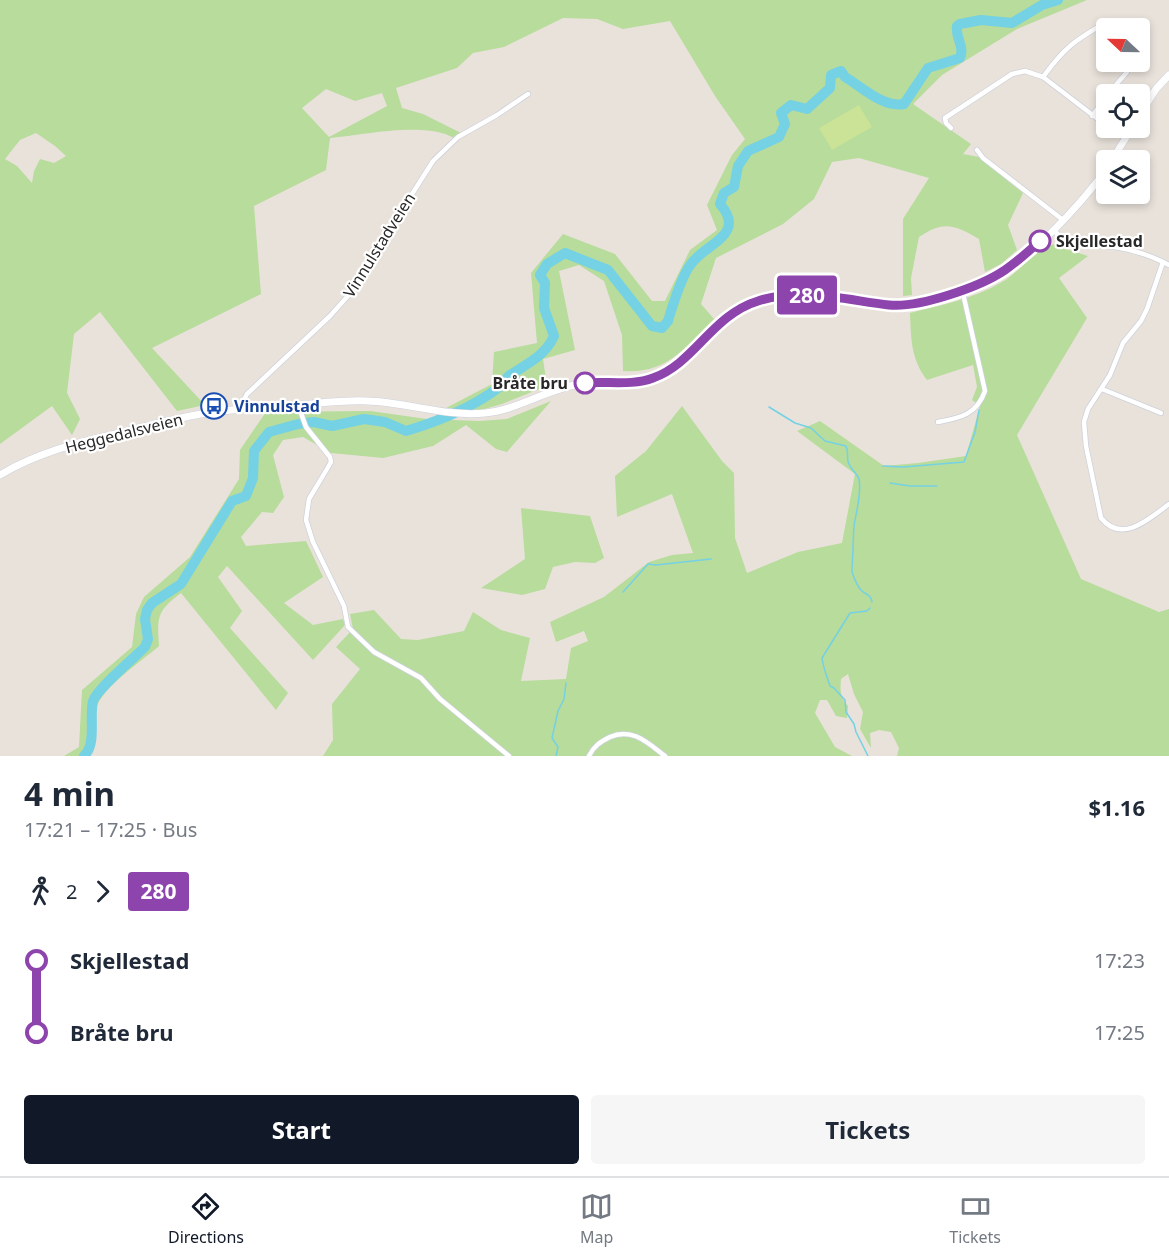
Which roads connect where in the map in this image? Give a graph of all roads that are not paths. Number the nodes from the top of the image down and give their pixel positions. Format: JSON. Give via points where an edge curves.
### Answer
{"nodes":[{"id":1,"x":1096,"y":28,"type":"edge"},
{"id":2,"x":1127,"y":72,"type":"dead end"},
{"id":3,"x":1169,"y":75,"type":"edge"},
{"id":4,"x":1043,"y":77,"type":"junction"},
{"id":5,"x":1117,"y":84,"type":"edge"},
{"id":6,"x":528,"y":94,"type":"dead end"},
{"id":7,"x":1150,"y":98,"type":"edge"},
{"id":8,"x":1096,"y":110,"type":"edge"},
{"id":9,"x":1092,"y":116,"type":"junction"},
{"id":10,"x":1096,"y":119,"type":"edge"},
{"id":11,"x":951,"y":128,"type":"dead end"},
{"id":12,"x":1126,"y":139,"type":"edge"},
{"id":13,"x":977,"y":150,"type":"dead end"},
{"id":14,"x":1119,"y":150,"type":"edge"},
{"id":15,"x":1096,"y":182,"type":"edge"},
{"id":16,"x":1063,"y":220,"type":"junction"},
{"id":17,"x":1053,"y":230,"type":"junction"},
{"id":18,"x":1163,"y":261,"type":"junction"},
{"id":19,"x":1169,"y":265,"type":"edge"},
{"id":20,"x":962,"y":289,"type":"junction"},
{"id":21,"x":1102,"y":389,"type":"junction"},
{"id":22,"x":298,"y":405,"type":"junction"},
{"id":23,"x":242,"y":409,"type":"junction"},
{"id":24,"x":1161,"y":413,"type":"dead end"},
{"id":25,"x":939,"y":422,"type":"dead end"},
{"id":26,"x":0,"y":475,"type":"edge"},
{"id":27,"x":1168,"y":507,"type":"edge"},
{"id":28,"x":509,"y":756,"type":"edge"},
{"id":29,"x":589,"y":756,"type":"edge"},
{"id":30,"x":665,"y":756,"type":"edge"}],
"edges":[{"from":1,"to":4,"type":"street","via":[[1064,50]]},
{"from":2,"to":5,"type":"street"},
{"from":3,"to":7,"type":"main road"},
{"from":4,"to":9,"type":"street"},
{"from":4,"to":11,"type":"street","via":[[1025,71],[1012,74],[945,118]]},
{"from":6,"to":23,"type":"street","name":"Vinnulstadveien","via":[[458,137],[433,161],[347,297],[247,394]]},
{"from":8,"to":9,"type":"street"},
{"from":9,"to":10,"type":"street"},
{"from":12,"to":14,"type":"main road"},
{"from":13,"to":16,"type":"street"},
{"from":15,"to":16,"type":"main road"},
{"from":16,"to":17,"type":"main road"},
{"from":17,"to":18,"type":"street","via":[[1071,243],[1132,250]]},
{"from":17,"to":20,"type":"main road","via":[[1005,270]]},
{"from":18,"to":19,"type":"street"},
{"from":18,"to":21,"type":"street","via":[[1147,309],[1123,343]]},
{"from":20,"to":22,"type":"main road","name":"Heggedalsveien","via":[[903,305],[803,295],[768,298],[727,317],[672,368],[652,378],[583,383],[494,412],[432,410],[368,401]]},
{"from":20,"to":25,"type":"street","via":[[986,389],[971,413]]},
{"from":21,"to":24,"type":"street"},
{"from":21,"to":27,"type":"street","via":[[1088,409],[1084,430],[1101,518],[1112,529],[1130,529]]},
{"from":22,"to":23,"type":"main road","name":"Heggedalsveien"},
{"from":22,"to":28,"type":"street","via":[[306,427],[331,462],[309,499],[306,520],[344,606],[348,627],[375,651],[421,678],[440,699]]},
{"from":23,"to":26,"type":"main road","name":"Heggedalsveien","via":[[187,417],[81,442]]},
{"from":29,"to":30,"type":"street","via":[[601,742],[621,733],[637,736]]}]}
